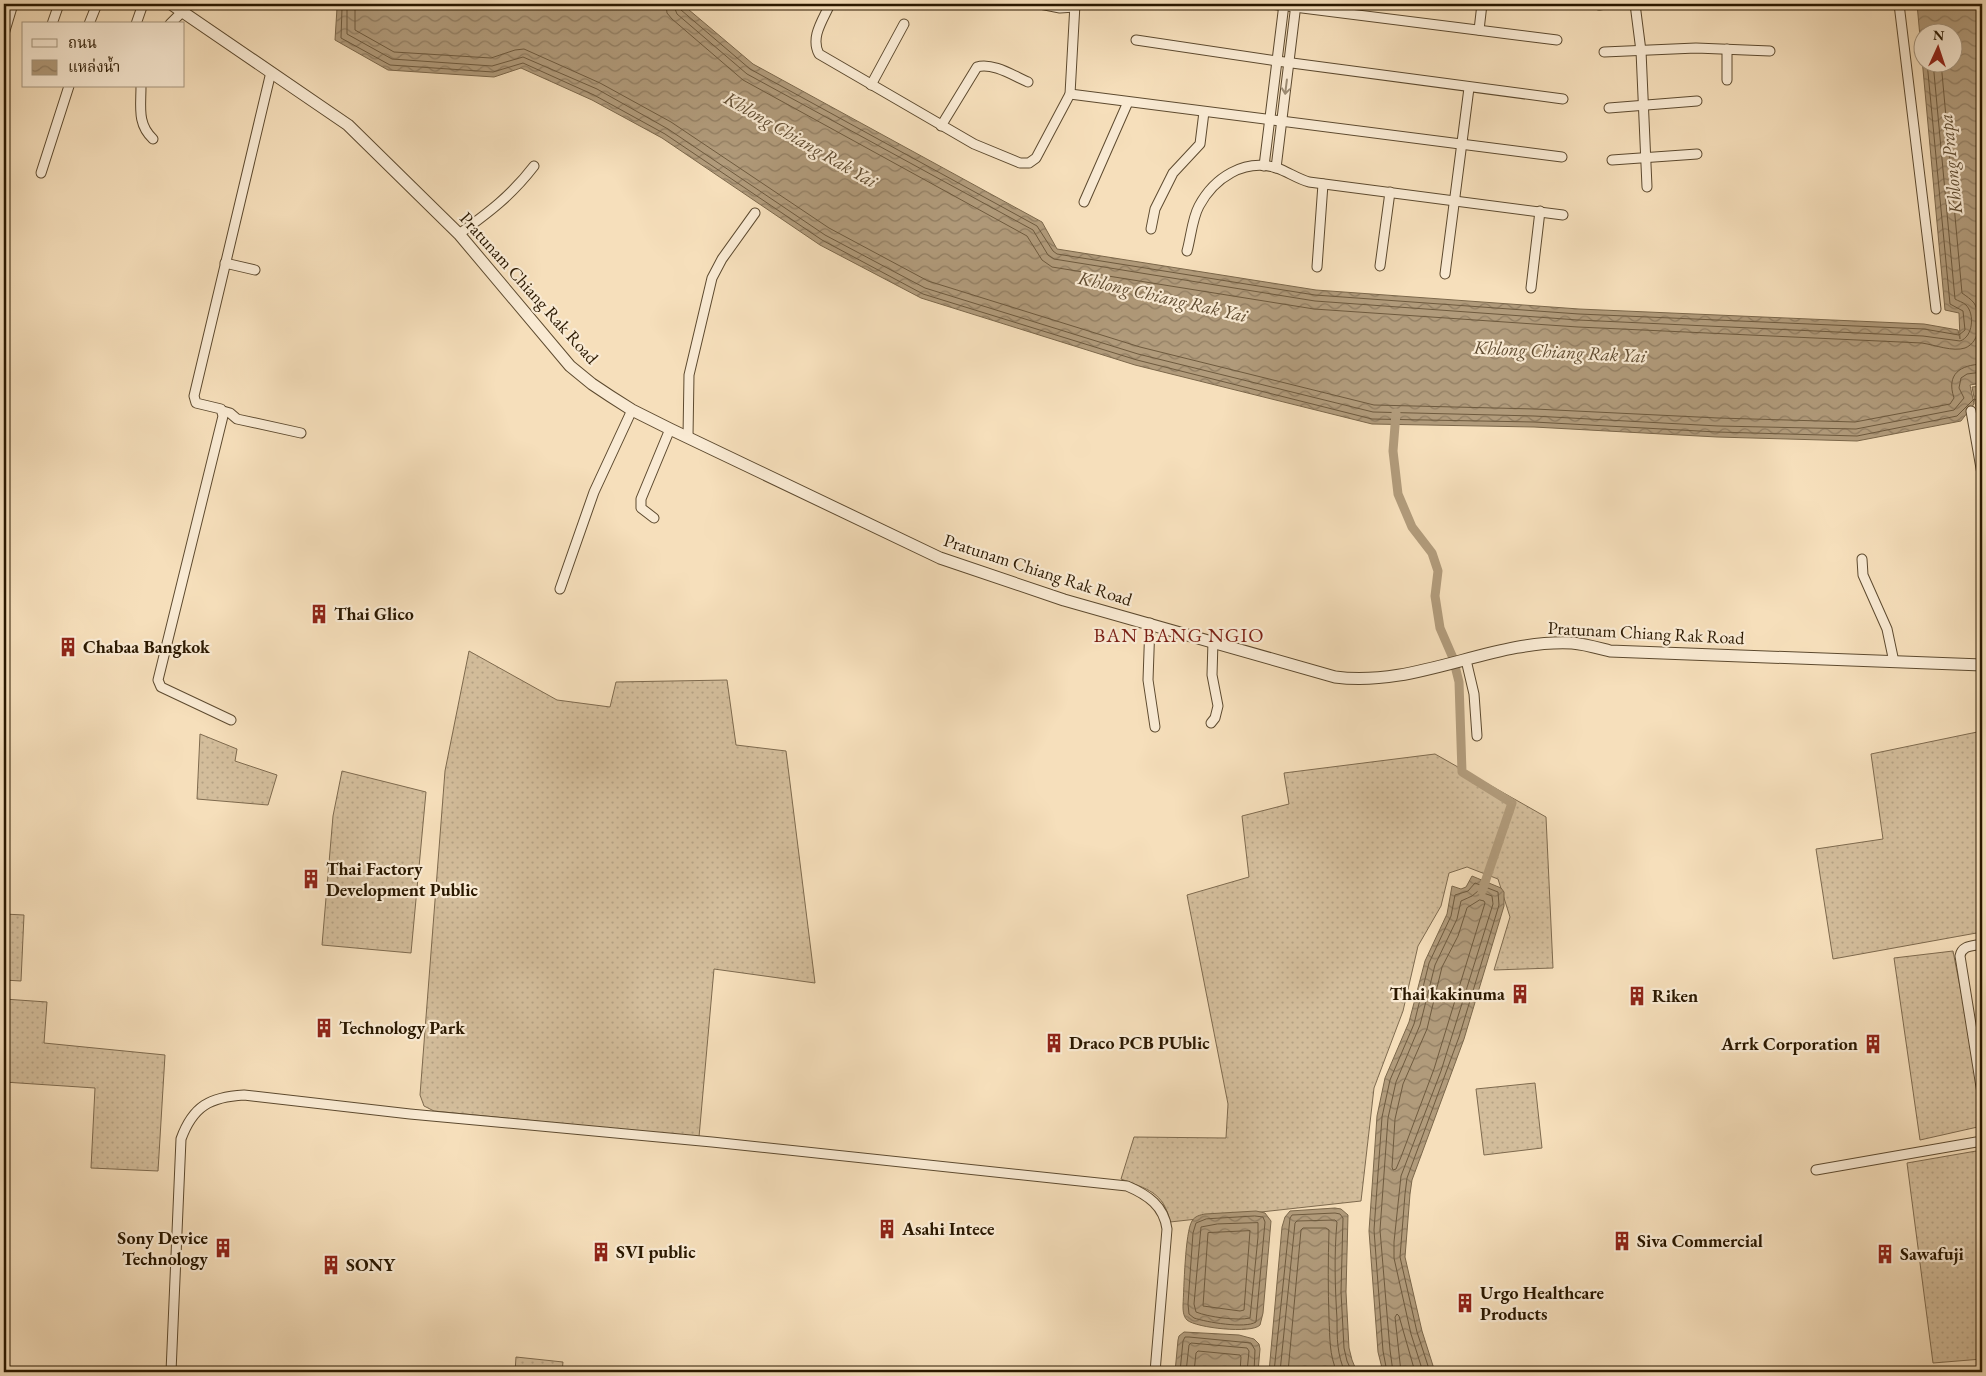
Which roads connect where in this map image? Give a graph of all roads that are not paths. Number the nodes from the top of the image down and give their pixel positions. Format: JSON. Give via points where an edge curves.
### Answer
{"nodes":[{"id":1,"x":13,"y":4,"type":"edge"},
{"id":2,"x":59,"y":4,"type":"edge"},
{"id":3,"x":97,"y":4,"type":"edge"},
{"id":4,"x":143,"y":4,"type":"edge"},
{"id":5,"x":171,"y":4,"type":"edge"},
{"id":6,"x":830,"y":4,"type":"edge"},
{"id":7,"x":1040,"y":4,"type":"edge"},
{"id":8,"x":1270,"y":4,"type":"edge"},
{"id":9,"x":1482,"y":4,"type":"edge"},
{"id":10,"x":1635,"y":4,"type":"edge"},
{"id":11,"x":1899,"y":4,"type":"edge"},
{"id":12,"x":1284,"y":5,"type":"edge"},
{"id":13,"x":1075,"y":6,"type":"edge"},
{"id":14,"x":1296,"y":6,"type":"edge"},
{"id":15,"x":182,"y":12,"type":"junction"},
{"id":16,"x":53,"y":22,"type":"edge"},
{"id":17,"x":91,"y":22,"type":"edge"},
{"id":18,"x":137,"y":22,"type":"edge"},
{"id":19,"x":172,"y":22,"type":"edge"},
{"id":20,"x":904,"y":24,"type":"dead end"},
{"id":21,"x":1478,"y":30,"type":"junction"},
{"id":22,"x":4,"y":34,"type":"edge"},
{"id":23,"x":1136,"y":40,"type":"dead end"},
{"id":24,"x":1557,"y":40,"type":"dead end"},
{"id":25,"x":1726,"y":49,"type":"junction"},
{"id":26,"x":1770,"y":50,"type":"dead end"},
{"id":27,"x":1641,"y":51,"type":"junction"},
{"id":28,"x":1604,"y":52,"type":"dead end"},
{"id":29,"x":1277,"y":61,"type":"junction"},
{"id":30,"x":1289,"y":62,"type":"junction"},
{"id":31,"x":270,"y":72,"type":"junction"},
{"id":32,"x":1727,"y":80,"type":"dead end"},
{"id":33,"x":1028,"y":82,"type":"dead end"},
{"id":34,"x":872,"y":85,"type":"junction"},
{"id":35,"x":68,"y":88,"type":"edge"},
{"id":36,"x":141,"y":88,"type":"edge"},
{"id":37,"x":1469,"y":88,"type":"junction"},
{"id":38,"x":1070,"y":94,"type":"junction"},
{"id":39,"x":1563,"y":99,"type":"dead end"},
{"id":40,"x":1697,"y":101,"type":"dead end"},
{"id":41,"x":1124,"y":102,"type":"junction"},
{"id":42,"x":1644,"y":105,"type":"junction"},
{"id":43,"x":1610,"y":108,"type":"dead end"},
{"id":44,"x":1204,"y":112,"type":"junction"},
{"id":45,"x":1270,"y":120,"type":"junction"},
{"id":46,"x":1282,"y":121,"type":"junction"},
{"id":47,"x":942,"y":126,"type":"junction"},
{"id":48,"x":153,"y":139,"type":"dead end"},
{"id":49,"x":1461,"y":144,"type":"junction"},
{"id":50,"x":1697,"y":154,"type":"dead end"},
{"id":51,"x":1646,"y":156,"type":"junction"},
{"id":52,"x":1562,"y":157,"type":"dead end"},
{"id":53,"x":1612,"y":160,"type":"dead end"},
{"id":54,"x":534,"y":166,"type":"dead end"},
{"id":55,"x":1264,"y":166,"type":"junction"},
{"id":56,"x":1276,"y":168,"type":"junction"},
{"id":57,"x":40,"y":173,"type":"dead end"},
{"id":58,"x":1323,"y":184,"type":"junction"},
{"id":59,"x":1647,"y":187,"type":"dead end"},
{"id":60,"x":1390,"y":192,"type":"junction"},
{"id":61,"x":1454,"y":199,"type":"junction"},
{"id":62,"x":1084,"y":202,"type":"dead end"},
{"id":63,"x":1540,"y":211,"type":"junction"},
{"id":64,"x":755,"y":214,"type":"dead end"},
{"id":65,"x":1563,"y":214,"type":"dead end"},
{"id":66,"x":1152,"y":230,"type":"dead end"},
{"id":67,"x":459,"y":234,"type":"junction"},
{"id":68,"x":1187,"y":251,"type":"dead end"},
{"id":69,"x":225,"y":264,"type":"junction"},
{"id":70,"x":1380,"y":266,"type":"dead end"},
{"id":71,"x":1317,"y":267,"type":"dead end"},
{"id":72,"x":255,"y":270,"type":"dead end"},
{"id":73,"x":1444,"y":274,"type":"dead end"},
{"id":74,"x":1532,"y":288,"type":"dead end"},
{"id":75,"x":1936,"y":309,"type":"dead end"},
{"id":76,"x":632,"y":410,"type":"junction"},
{"id":77,"x":223,"y":411,"type":"junction"},
{"id":78,"x":1971,"y":411,"type":"dead end"},
{"id":79,"x":670,"y":429,"type":"junction"},
{"id":80,"x":301,"y":433,"type":"dead end"},
{"id":81,"x":688,"y":436,"type":"junction"},
{"id":82,"x":1982,"y":474,"type":"edge"},
{"id":83,"x":654,"y":518,"type":"dead end"},
{"id":84,"x":1862,"y":559,"type":"dead end"},
{"id":85,"x":560,"y":589,"type":"dead end"},
{"id":86,"x":1150,"y":623,"type":"junction"},
{"id":87,"x":1213,"y":641,"type":"junction"},
{"id":88,"x":1464,"y":661,"type":"junction"},
{"id":89,"x":1894,"y":662,"type":"junction"},
{"id":90,"x":1982,"y":665,"type":"edge"},
{"id":91,"x":230,"y":720,"type":"dead end"},
{"id":92,"x":1211,"y":723,"type":"dead end"},
{"id":93,"x":1155,"y":727,"type":"dead end"},
{"id":94,"x":1477,"y":736,"type":"dead end"},
{"id":95,"x":1982,"y":944,"type":"edge"},
{"id":96,"x":1982,"y":1093,"type":"edge"},
{"id":97,"x":1982,"y":1141,"type":"edge"},
{"id":98,"x":1816,"y":1170,"type":"dead end"},
{"id":99,"x":171,"y":1372,"type":"edge"},
{"id":100,"x":1155,"y":1372,"type":"edge"}],
"edges":[{"from":1,"to":22,"type":"street"},
{"from":2,"to":16,"type":"street"},
{"from":3,"to":17,"type":"street"},
{"from":4,"to":18,"type":"street"},
{"from":5,"to":15,"type":"street","name":"Pratunam Chiang Rak Road"},
{"from":6,"to":34,"type":"street","via":[[816,36],[815,46],[819,54]]},
{"from":7,"to":13,"type":"street","via":[[1060,8]]},
{"from":8,"to":12,"type":"street"},
{"from":9,"to":21,"type":"street"},
{"from":10,"to":27,"type":"street"},
{"from":11,"to":75,"type":"street"},
{"from":12,"to":14,"type":"street"},
{"from":12,"to":29,"type":"street"},
{"from":13,"to":38,"type":"street"},
{"from":14,"to":21,"type":"street"},
{"from":14,"to":30,"type":"street"},
{"from":15,"to":19,"type":"street"},
{"from":15,"to":31,"type":"street","name":"Pratunam Chiang Rak Road"},
{"from":20,"to":34,"type":"street"},
{"from":21,"to":24,"type":"street"},
{"from":23,"to":29,"type":"street"},
{"from":25,"to":26,"type":"street"},
{"from":25,"to":27,"type":"street"},
{"from":25,"to":32,"type":"street"},
{"from":27,"to":28,"type":"street"},
{"from":27,"to":42,"type":"street"},
{"from":29,"to":30,"type":"street"},
{"from":29,"to":45,"type":"street"},
{"from":30,"to":37,"type":"street"},
{"from":30,"to":46,"type":"street","one_way":true},
{"from":31,"to":67,"type":"street","name":"Pratunam Chiang Rak Road","via":[[348,125]]},
{"from":31,"to":69,"type":"street"},
{"from":33,"to":47,"type":"street","via":[[990,66],[977,67]]},
{"from":34,"to":47,"type":"street"},
{"from":35,"to":57,"type":"street"},
{"from":36,"to":48,"type":"street","via":[[142,126]]},
{"from":37,"to":39,"type":"street"},
{"from":37,"to":49,"type":"street"},
{"from":38,"to":41,"type":"street"},
{"from":38,"to":47,"type":"street","via":[[1036,158],[1030,163],[1020,163],[974,144]]},
{"from":40,"to":42,"type":"street"},
{"from":41,"to":44,"type":"street"},
{"from":41,"to":62,"type":"street"},
{"from":42,"to":43,"type":"street"},
{"from":42,"to":51,"type":"street"},
{"from":44,"to":45,"type":"street"},
{"from":44,"to":66,"type":"street","via":[[1200,144],[1173,173],[1156,209]]},
{"from":45,"to":46,"type":"street"},
{"from":45,"to":55,"type":"street"},
{"from":46,"to":49,"type":"street"},
{"from":46,"to":56,"type":"street"},
{"from":49,"to":52,"type":"street"},
{"from":49,"to":61,"type":"street"},
{"from":50,"to":51,"type":"street"},
{"from":51,"to":53,"type":"street"},
{"from":51,"to":59,"type":"street"},
{"from":54,"to":67,"type":"street","via":[[499,205]]},
{"from":55,"to":56,"type":"street"},
{"from":55,"to":68,"type":"street","via":[[1241,168],[1223,177],[1209,191],[1198,208]]},
{"from":56,"to":58,"type":"street","via":[[1300,180]]},
{"from":58,"to":60,"type":"street"},
{"from":58,"to":71,"type":"street"},
{"from":60,"to":61,"type":"street"},
{"from":60,"to":70,"type":"street"},
{"from":61,"to":63,"type":"street"},
{"from":61,"to":73,"type":"street"},
{"from":63,"to":65,"type":"street"},
{"from":63,"to":74,"type":"street"},
{"from":64,"to":81,"type":"street","via":[[712,278],[689,375]]},
{"from":67,"to":76,"type":"street","name":"Pratunam Chiang Rak Road","via":[[570,366]]},
{"from":69,"to":72,"type":"street"},
{"from":69,"to":77,"type":"street","via":[[194,399],[196,403]]},
{"from":76,"to":79,"type":"street","name":"Pratunam Chiang Rak Road"},
{"from":76,"to":85,"type":"street","via":[[594,492]]},
{"from":77,"to":80,"type":"street","via":[[237,420]]},
{"from":77,"to":91,"type":"street","via":[[158,680],[161,687]]},
{"from":78,"to":82,"type":"street"},
{"from":79,"to":81,"type":"street","name":"Pratunam Chiang Rak Road"},
{"from":79,"to":83,"type":"street","via":[[641,499],[641,508]]},
{"from":81,"to":86,"type":"street","name":"Pratunam Chiang Rak Road","via":[[940,558],[1064,600]]},
{"from":84,"to":89,"type":"street","via":[[1863,575],[1888,629]]},
{"from":86,"to":87,"type":"street","name":"Pratunam Chiang Rak Road"},
{"from":86,"to":93,"type":"street","via":[[1148,680]]},
{"from":87,"to":88,"type":"street","name":"Pratunam Chiang Rak Road","via":[[1355,680]]},
{"from":87,"to":92,"type":"street","via":[[1212,676],[1218,706]]},
{"from":88,"to":89,"type":"street","name":"Pratunam Chiang Rak Road","via":[[1536,645],[1574,643],[1610,651]]},
{"from":88,"to":94,"type":"street","via":[[1474,694]]},
{"from":89,"to":90,"type":"street","name":"Pratunam Chiang Rak Road"},
{"from":95,"to":96,"type":"street","via":[[1965,947],[1960,956]]},
{"from":97,"to":98,"type":"street"},
{"from":99,"to":100,"type":"street","via":[[181,1139],[198,1109],[216,1099],[244,1095],[1127,1186],[1156,1204],[1168,1229]]}]}
